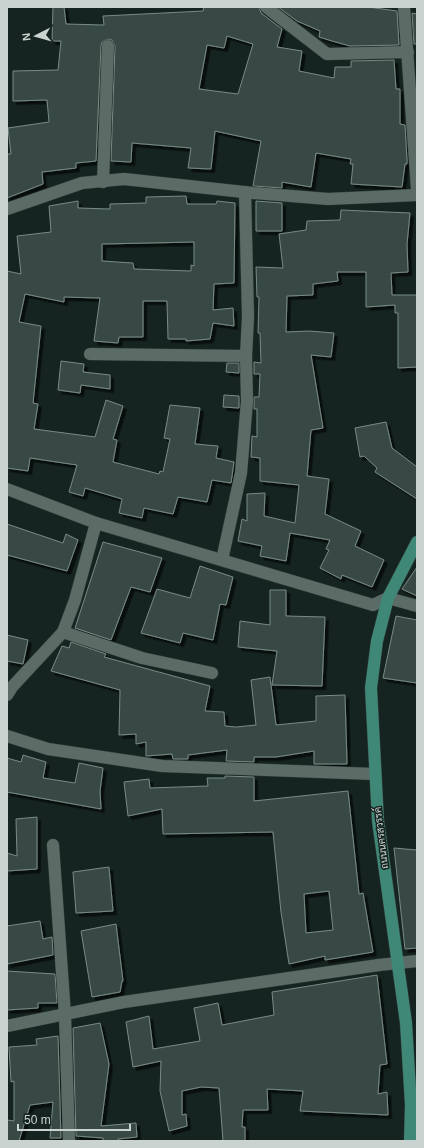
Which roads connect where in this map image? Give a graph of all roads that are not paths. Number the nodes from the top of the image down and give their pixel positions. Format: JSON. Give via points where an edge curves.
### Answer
{"nodes":[{"id":1,"x":266,"y":7,"type":"edge"},
{"id":2,"x":404,"y":7,"type":"edge"},
{"id":3,"x":108,"y":46,"type":"dead end"},
{"id":4,"x":408,"y":52,"type":"junction"},
{"id":5,"x":103,"y":182,"type":"junction"},
{"id":6,"x":417,"y":189,"type":"edge"},
{"id":7,"x":245,"y":192,"type":"junction"},
{"id":8,"x":417,"y":195,"type":"edge"},
{"id":9,"x":7,"y":209,"type":"edge"},
{"id":10,"x":90,"y":354,"type":"dead end"},
{"id":11,"x":246,"y":356,"type":"junction"},
{"id":12,"x":7,"y":488,"type":"edge"},
{"id":13,"x":96,"y":523,"type":"junction"},
{"id":14,"x":417,"y":542,"type":"edge"},
{"id":15,"x":222,"y":560,"type":"junction"},
{"id":16,"x":388,"y":598,"type":"junction"},
{"id":17,"x":417,"y":606,"type":"edge"},
{"id":18,"x":63,"y":632,"type":"junction"},
{"id":19,"x":212,"y":673,"type":"dead end"},
{"id":20,"x":7,"y":695,"type":"edge"},
{"id":21,"x":7,"y":736,"type":"edge"},
{"id":22,"x":374,"y":774,"type":"junction"},
{"id":23,"x":53,"y":845,"type":"dead end"},
{"id":24,"x":417,"y":961,"type":"edge"},
{"id":25,"x":398,"y":963,"type":"junction"},
{"id":26,"x":65,"y":1014,"type":"junction"},
{"id":27,"x":7,"y":1026,"type":"edge"},
{"id":28,"x":414,"y":1105,"type":"edge"},
{"id":29,"x":69,"y":1141,"type":"edge"},
{"id":30,"x":410,"y":1141,"type":"edge"}],
"edges":[{"from":1,"to":4,"type":"street","via":[[327,54]]},
{"from":2,"to":4,"type":"street"},
{"from":3,"to":5,"type":"street"},
{"from":4,"to":6,"type":"street"},
{"from":5,"to":7,"type":"street","via":[[124,179]]},
{"from":5,"to":9,"type":"street","via":[[82,183]]},
{"from":7,"to":8,"type":"street","via":[[328,199]]},
{"from":7,"to":11,"type":"street","via":[[248,317]]},
{"from":10,"to":11,"type":"street"},
{"from":11,"to":15,"type":"street","via":[[247,401],[241,473]]},
{"from":12,"to":13,"type":"street"},
{"from":13,"to":15,"type":"street"},
{"from":13,"to":18,"type":"street","via":[[75,600]]},
{"from":14,"to":16,"type":"main road","name":"ถนนนครสวรรค์"},
{"from":15,"to":16,"type":"street","via":[[373,605]]},
{"from":16,"to":17,"type":"street"},
{"from":16,"to":22,"type":"main road","name":"ถนนนครสวรรค์","via":[[377,641],[371,688]]},
{"from":18,"to":19,"type":"street","via":[[142,658]]},
{"from":18,"to":20,"type":"street"},
{"from":21,"to":22,"type":"street","via":[[48,749],[162,766]]},
{"from":22,"to":25,"type":"main road","name":"ถนนนครสวรรค์"},
{"from":23,"to":26,"type":"street"},
{"from":24,"to":25,"type":"street"},
{"from":25,"to":26,"type":"street","via":[[124,1002]]},
{"from":25,"to":28,"type":"main road","name":"ถนนนครสวรรค์"},
{"from":26,"to":27,"type":"street"},
{"from":26,"to":29,"type":"street"},
{"from":28,"to":30,"type":"main road","name":"ถนนนครสวรรค์"}]}
